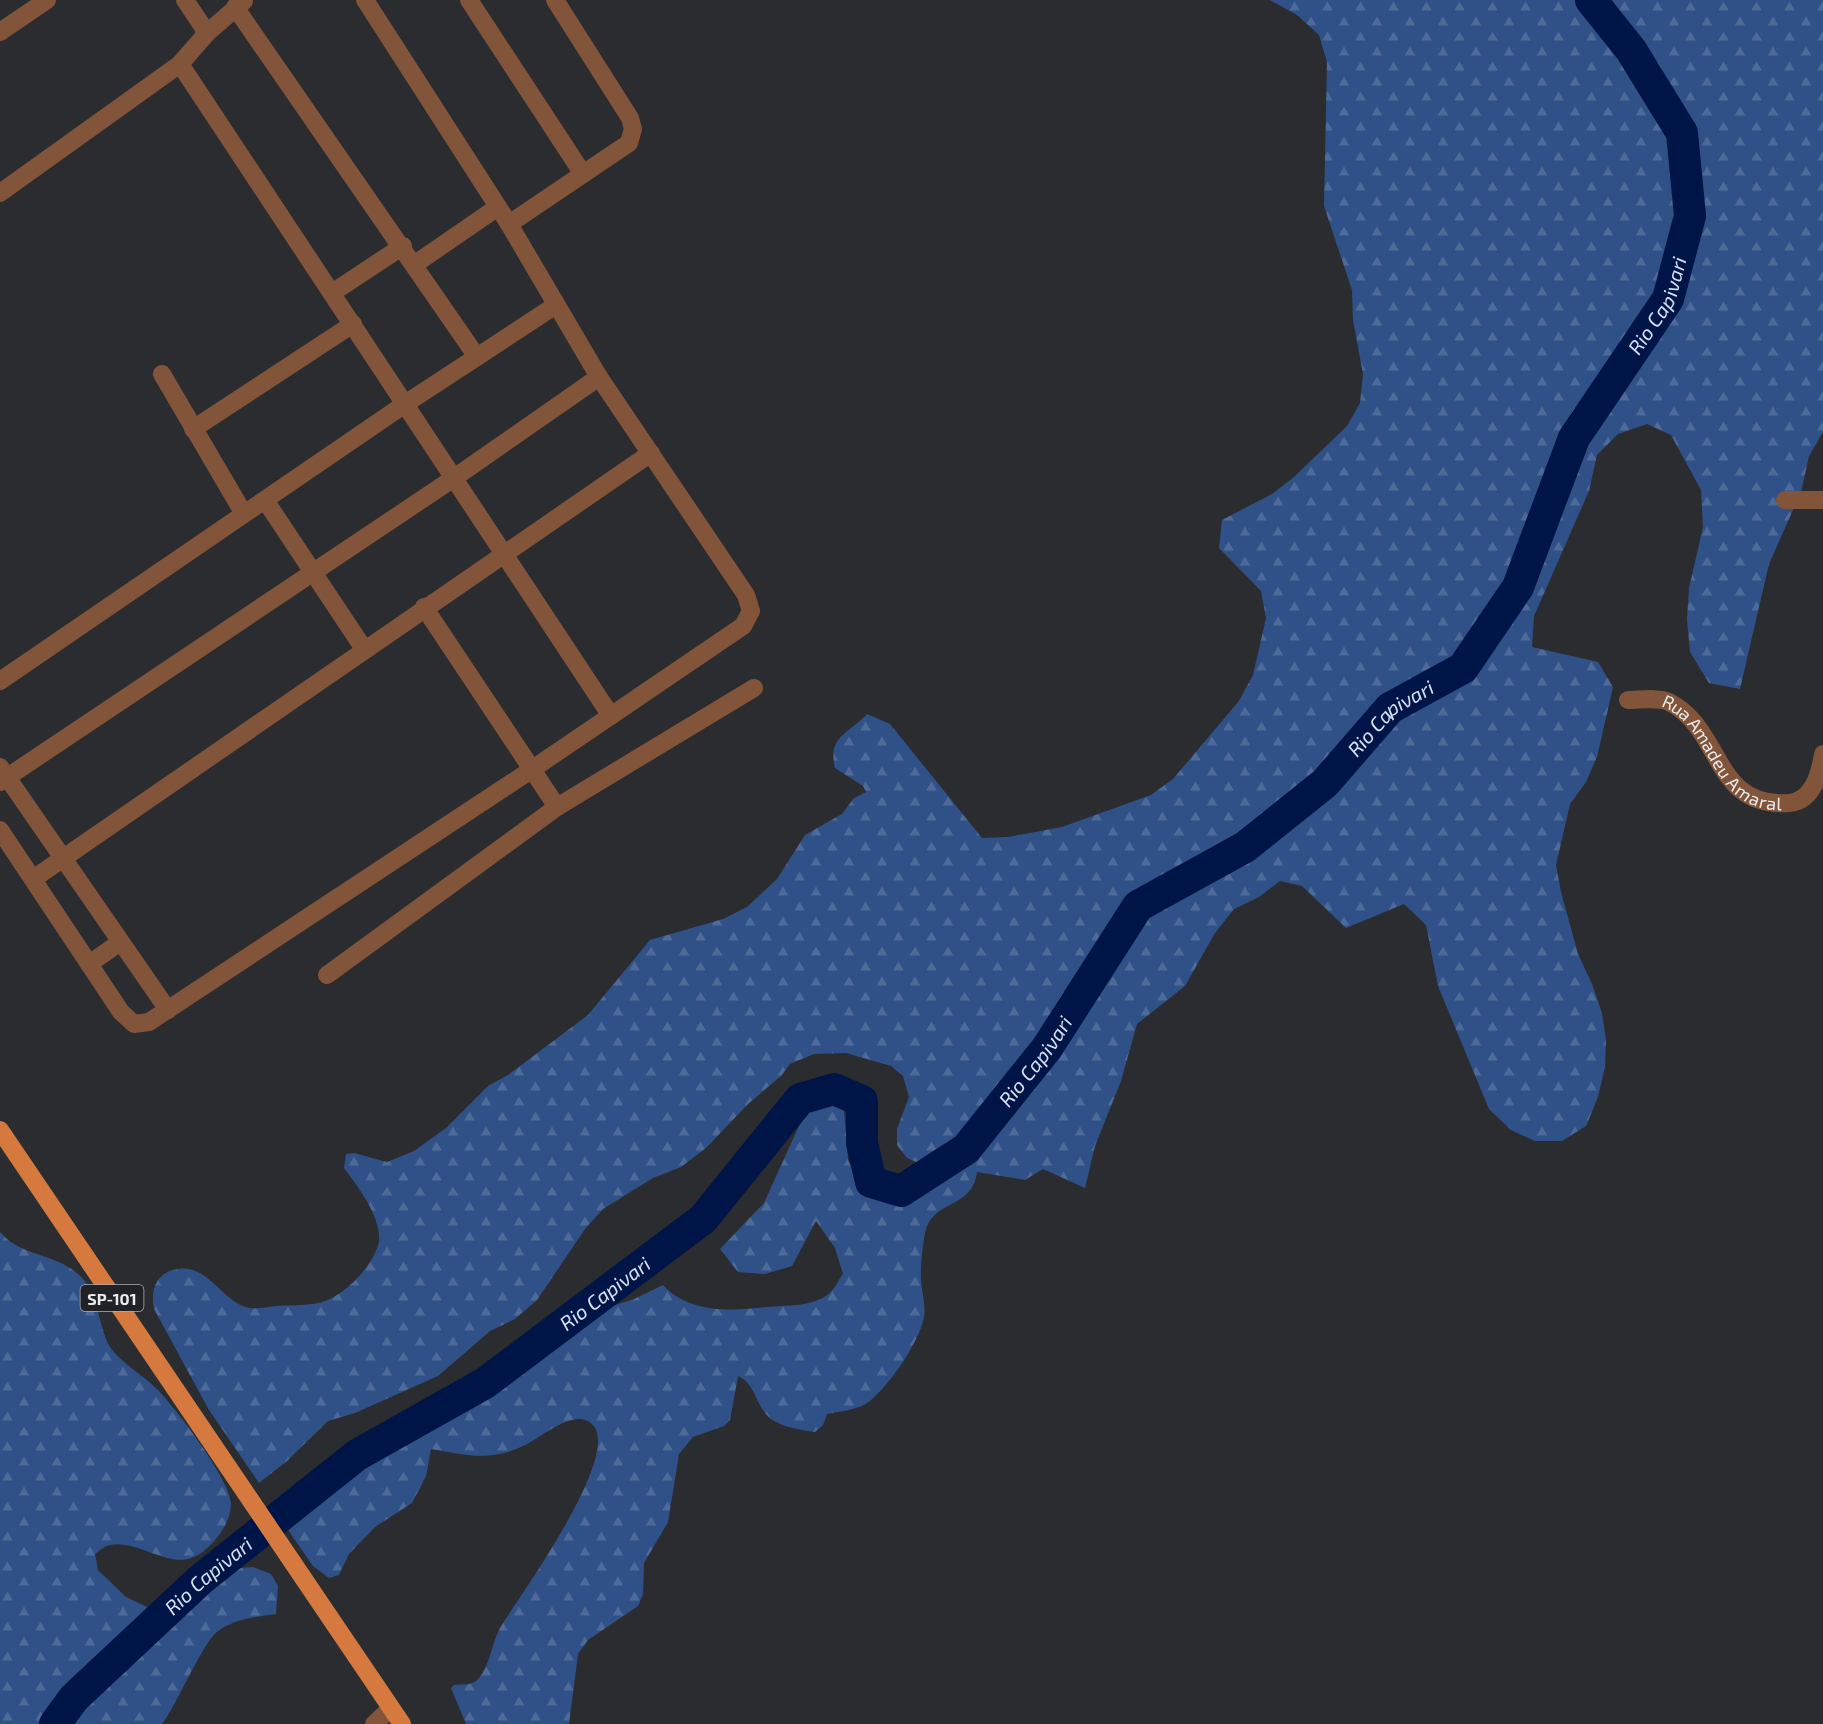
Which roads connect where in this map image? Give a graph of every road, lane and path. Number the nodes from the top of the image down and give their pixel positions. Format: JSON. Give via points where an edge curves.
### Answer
{"nodes":[{"id":1,"x":47,"y":0,"type":"edge"},
{"id":2,"x":185,"y":0,"type":"edge"},
{"id":3,"x":365,"y":0,"type":"edge"},
{"id":4,"x":469,"y":0,"type":"edge"},
{"id":5,"x":555,"y":0,"type":"edge"},
{"id":6,"x":240,"y":3,"type":"edge"},
{"id":7,"x":0,"y":32,"type":"edge"},
{"id":8,"x":207,"y":33,"type":"junction"},
{"id":9,"x":180,"y":64,"type":"junction"},
{"id":10,"x":583,"y":174,"type":"junction"},
{"id":11,"x":0,"y":193,"type":"edge"},
{"id":12,"x":498,"y":207,"type":"junction"},
{"id":13,"x":509,"y":224,"type":"junction"},
{"id":14,"x":403,"y":246,"type":"junction"},
{"id":15,"x":415,"y":264,"type":"junction"},
{"id":16,"x":332,"y":293,"type":"junction"},
{"id":17,"x":556,"y":305,"type":"junction"},
{"id":18,"x":352,"y":324,"type":"junction"},
{"id":19,"x":477,"y":357,"type":"junction"},
{"id":20,"x":162,"y":374,"type":"dead end"},
{"id":21,"x":599,"y":377,"type":"junction"},
{"id":22,"x":405,"y":404,"type":"junction"},
{"id":23,"x":193,"y":429,"type":"junction"},
{"id":24,"x":651,"y":453,"type":"junction"},
{"id":25,"x":454,"y":478,"type":"junction"},
{"id":26,"x":265,"y":500,"type":"junction"},
{"id":27,"x":1785,"y":500,"type":"dead end"},
{"id":28,"x":1823,"y":500,"type":"edge"},
{"id":29,"x":244,"y":514,"type":"junction"},
{"id":30,"x":504,"y":553,"type":"junction"},
{"id":31,"x":313,"y":570,"type":"junction"},
{"id":32,"x":424,"y":608,"type":"junction"},
{"id":33,"x":364,"y":649,"type":"junction"},
{"id":34,"x":0,"y":681,"type":"edge"},
{"id":35,"x":754,"y":688,"type":"dead end"},
{"id":36,"x":1628,"y":700,"type":"dead end"},
{"id":37,"x":611,"y":716,"type":"junction"},
{"id":38,"x":1823,"y":754,"type":"edge"},
{"id":39,"x":531,"y":770,"type":"junction"},
{"id":40,"x":2,"y":776,"type":"edge"},
{"id":41,"x":557,"y":807,"type":"junction"},
{"id":42,"x":0,"y":830,"type":"edge"},
{"id":43,"x":62,"y":858,"type":"junction"},
{"id":44,"x":33,"y":879,"type":"junction"},
{"id":45,"x":119,"y":943,"type":"junction"},
{"id":46,"x":89,"y":964,"type":"junction"},
{"id":47,"x":327,"y":975,"type":"dead end"},
{"id":48,"x":168,"y":1010,"type":"junction"},
{"id":49,"x":0,"y":1130,"type":"edge"},
{"id":50,"x":391,"y":1708,"type":"junction"},
{"id":51,"x":374,"y":1724,"type":"edge"},
{"id":52,"x":402,"y":1724,"type":"edge"}],
"edges":[{"from":1,"to":7,"type":"street"},
{"from":2,"to":8,"type":"street"},
{"from":3,"to":12,"type":"street"},
{"from":4,"to":10,"type":"street"},
{"from":5,"to":10,"type":"street","via":[[630,118],[633,129],[629,143]]},
{"from":6,"to":8,"type":"street"},
{"from":6,"to":14,"type":"street"},
{"from":8,"to":9,"type":"street"},
{"from":9,"to":11,"type":"street"},
{"from":9,"to":16,"type":"street"},
{"from":10,"to":13,"type":"street"},
{"from":12,"to":13,"type":"street"},
{"from":12,"to":15,"type":"street"},
{"from":13,"to":17,"type":"street"},
{"from":14,"to":15,"type":"street"},
{"from":14,"to":16,"type":"street"},
{"from":15,"to":19,"type":"street"},
{"from":16,"to":18,"type":"street"},
{"from":17,"to":19,"type":"street"},
{"from":17,"to":21,"type":"street"},
{"from":18,"to":22,"type":"street"},
{"from":18,"to":23,"type":"street"},
{"from":19,"to":22,"type":"street"},
{"from":20,"to":23,"type":"street"},
{"from":21,"to":24,"type":"street"},
{"from":21,"to":25,"type":"street"},
{"from":22,"to":25,"type":"street"},
{"from":22,"to":26,"type":"street"},
{"from":23,"to":29,"type":"street"},
{"from":24,"to":30,"type":"street"},
{"from":24,"to":37,"type":"street","via":[[746,595],[751,611],[743,626]]},
{"from":25,"to":30,"type":"street"},
{"from":25,"to":31,"type":"street"},
{"from":26,"to":29,"type":"street"},
{"from":26,"to":31,"type":"street"},
{"from":27,"to":28,"type":"street"},
{"from":29,"to":34,"type":"street"},
{"from":30,"to":32,"type":"street"},
{"from":30,"to":37,"type":"street"},
{"from":31,"to":33,"type":"street"},
{"from":31,"to":40,"type":"street"},
{"from":32,"to":33,"type":"street"},
{"from":32,"to":39,"type":"street"},
{"from":33,"to":43,"type":"street"},
{"from":35,"to":41,"type":"street"},
{"from":36,"to":38,"type":"street","name":"Rua Amadeu Amaral","via":[[1668,701],[1704,737],[1728,777],[1748,797],[1772,804],[1794,803],[1809,793],[1820,774]]},
{"from":37,"to":39,"type":"street"},
{"from":39,"to":41,"type":"street"},
{"from":39,"to":48,"type":"street"},
{"from":40,"to":43,"type":"street"},
{"from":41,"to":47,"type":"street"},
{"from":42,"to":44,"type":"street"},
{"from":43,"to":44,"type":"street"},
{"from":43,"to":45,"type":"street"},
{"from":44,"to":46,"type":"street"},
{"from":45,"to":46,"type":"street"},
{"from":45,"to":48,"type":"street"},
{"from":46,"to":48,"type":"street","via":[[121,1012],[134,1024],[149,1022]]},
{"from":49,"to":50,"type":"main road","number":"SP-101"},
{"from":50,"to":51,"type":"street"},
{"from":50,"to":52,"type":"main road","number":"SP-101"}]}
